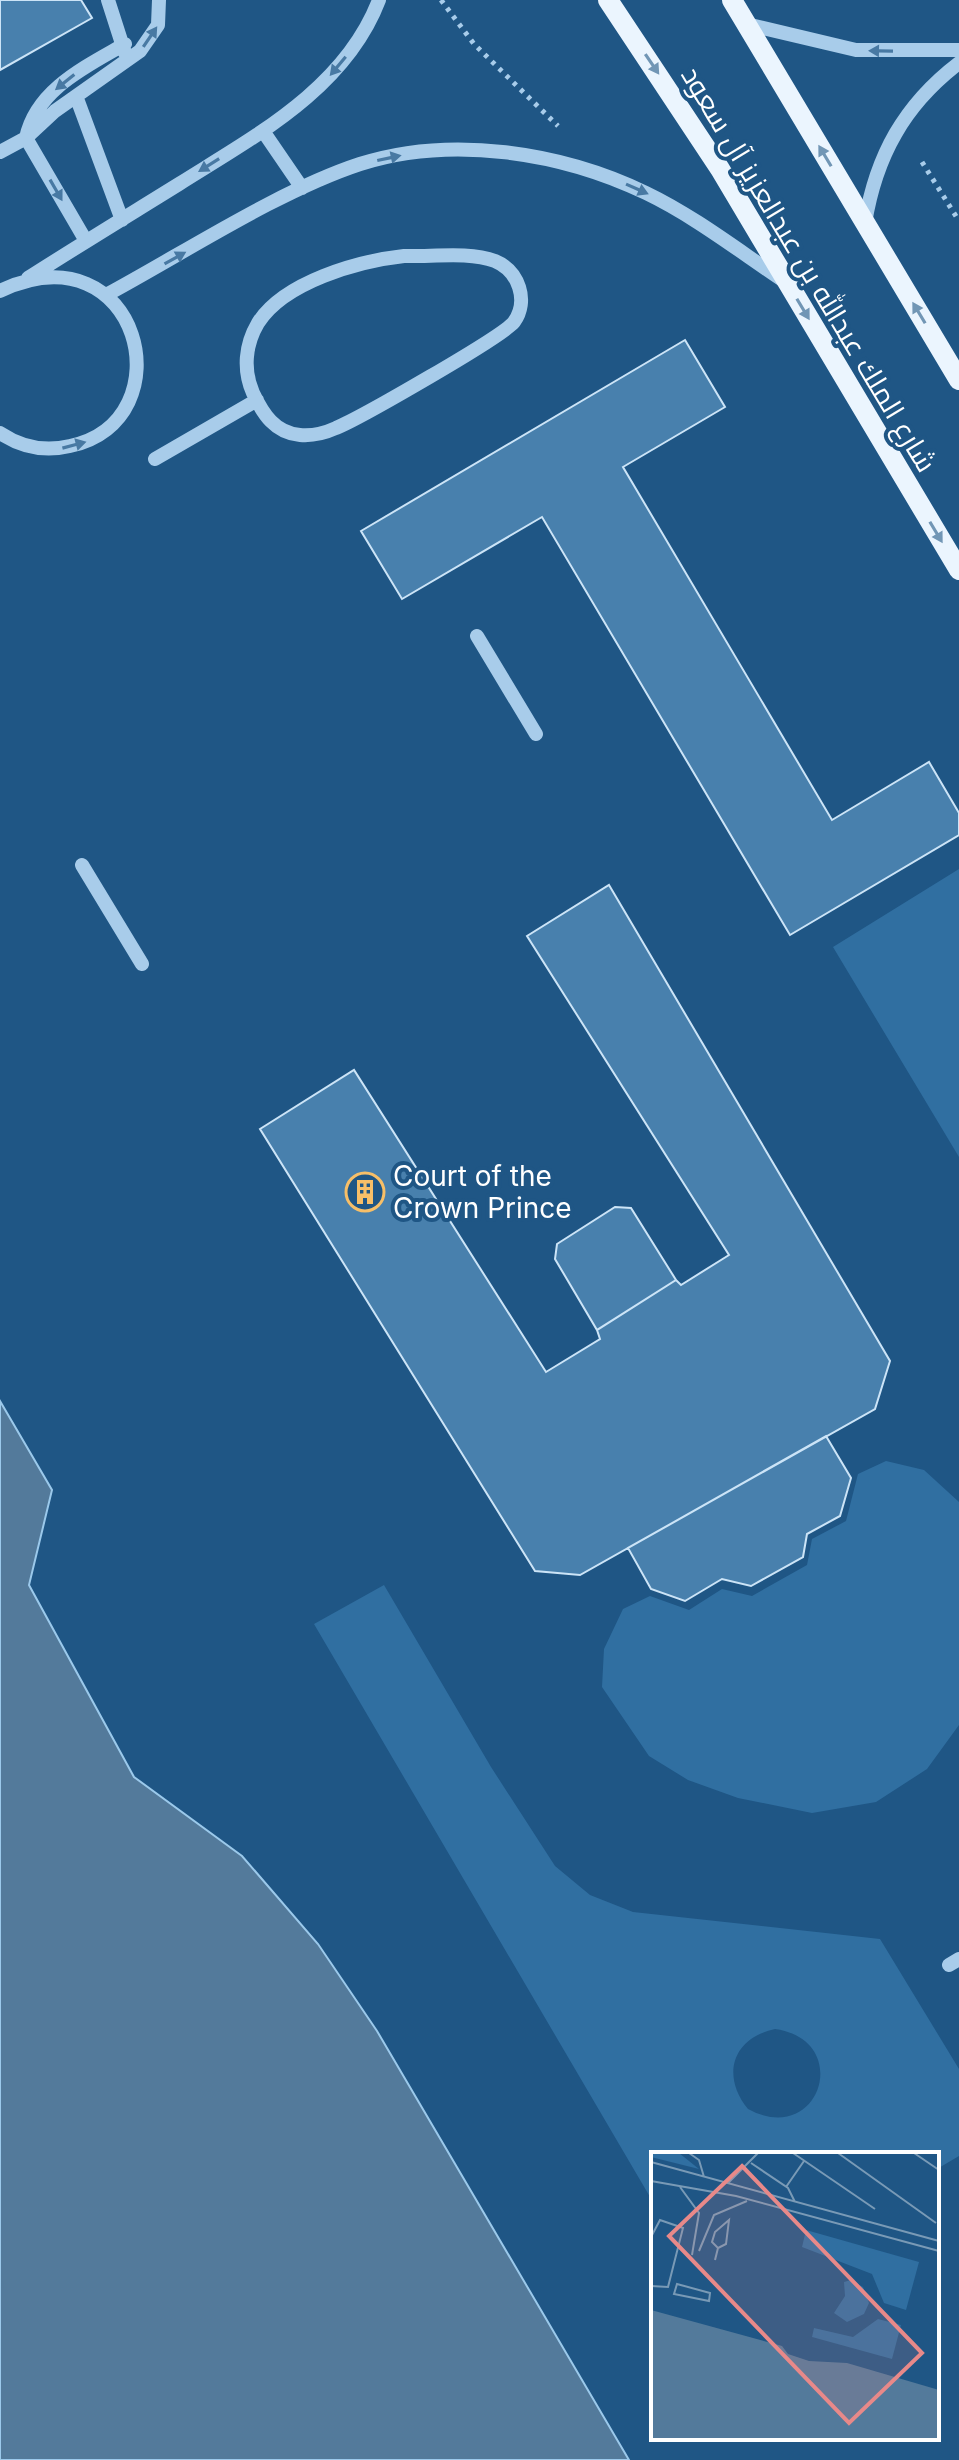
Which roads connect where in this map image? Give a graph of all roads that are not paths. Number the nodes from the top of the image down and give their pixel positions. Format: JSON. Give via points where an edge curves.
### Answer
{"nodes":[{"id":1,"x":108,"y":0,"type":"edge"},
{"id":2,"x":159,"y":0,"type":"edge"},
{"id":3,"x":379,"y":0,"type":"edge"},
{"id":4,"x":608,"y":0,"type":"edge"},
{"id":5,"x":732,"y":0,"type":"edge"},
{"id":6,"x":746,"y":24,"type":"junction"},
{"id":7,"x":125,"y":44,"type":"junction"},
{"id":8,"x":959,"y":50,"type":"edge"},
{"id":9,"x":125,"y":62,"type":"junction"},
{"id":10,"x":959,"y":63,"type":"edge"},
{"id":11,"x":76,"y":96,"type":"junction"},
{"id":12,"x":263,"y":131,"type":"junction"},
{"id":13,"x":26,"y":138,"type":"junction"},
{"id":14,"x":0,"y":152,"type":"edge"},
{"id":15,"x":302,"y":188,"type":"junction"},
{"id":16,"x":122,"y":220,"type":"junction"},
{"id":17,"x":865,"y":223,"type":"junction"},
{"id":18,"x":86,"y":241,"type":"junction"},
{"id":19,"x":28,"y":278,"type":"junction"},
{"id":20,"x":786,"y":282,"type":"junction"},
{"id":21,"x":0,"y":291,"type":"edge"},
{"id":22,"x":106,"y":295,"type":"junction"},
{"id":23,"x":959,"y":380,"type":"edge"},
{"id":24,"x":257,"y":400,"type":"junction"},
{"id":25,"x":0,"y":433,"type":"edge"},
{"id":26,"x":155,"y":459,"type":"dead end"},
{"id":27,"x":959,"y":570,"type":"edge"},
{"id":28,"x":477,"y":636,"type":"dead end"},
{"id":29,"x":536,"y":734,"type":"dead end"},
{"id":30,"x":82,"y":865,"type":"dead end"},
{"id":31,"x":142,"y":964,"type":"dead end"}],
"edges":[{"from":1,"to":7,"type":"street"},
{"from":9,"to":2,"type":"street","one_way":true,"via":[[152,38]]},
{"from":3,"to":12,"type":"street","one_way":true,"via":[[340,65]]},
{"from":4,"to":20,"type":"main road","name":"شارع الملك عبدالله بن عبدالعزيز آل سعود","one_way":true,"via":[[720,169]]},
{"from":5,"to":6,"type":"main road"},
{"from":8,"to":6,"type":"street","one_way":true,"via":[[856,50]]},
{"from":17,"to":6,"type":"main road","one_way":true},
{"from":7,"to":9,"type":"street"},
{"from":7,"to":13,"type":"street","one_way":true,"via":[[47,97],[30,119]]},
{"from":9,"to":11,"type":"street"},
{"from":10,"to":17,"type":"street","via":[[897,126],[878,169]]},
{"from":11,"to":13,"type":"street"},
{"from":11,"to":16,"type":"street"},
{"from":12,"to":15,"type":"street"},
{"from":12,"to":16,"type":"street","one_way":true},
{"from":13,"to":14,"type":"street"},
{"from":13,"to":18,"type":"street","one_way":true},
{"from":15,"to":20,"type":"street","one_way":true,"via":[[362,163],[402,155],[524,155],[606,176],[646,193]]},
{"from":22,"to":15,"type":"street","one_way":true},
{"from":16,"to":18,"type":"street"},
{"from":23,"to":17,"type":"main road","one_way":true},
{"from":18,"to":19,"type":"street"},
{"from":19,"to":21,"type":"street"},
{"from":19,"to":22,"type":"street","via":[[59,276]]},
{"from":20,"to":27,"type":"main road","name":"شارع الملك عبدالله بن عبدالعزيز آل سعود","one_way":true},
{"from":25,"to":22,"type":"street","one_way":true,"via":[[33,448],[57,449],[83,443],[124,409],[138,370],[136,349],[131,329]]},
{"from":24,"to":24,"type":"street","via":[[263,413],[284,431],[312,435],[337,428],[509,328],[520,309],[519,285],[504,266],[483,258],[404,256],[341,269],[286,297],[260,320],[247,351]]},
{"from":24,"to":26,"type":"street"},
{"from":28,"to":29,"type":"street"},
{"from":30,"to":31,"type":"street"}]}
